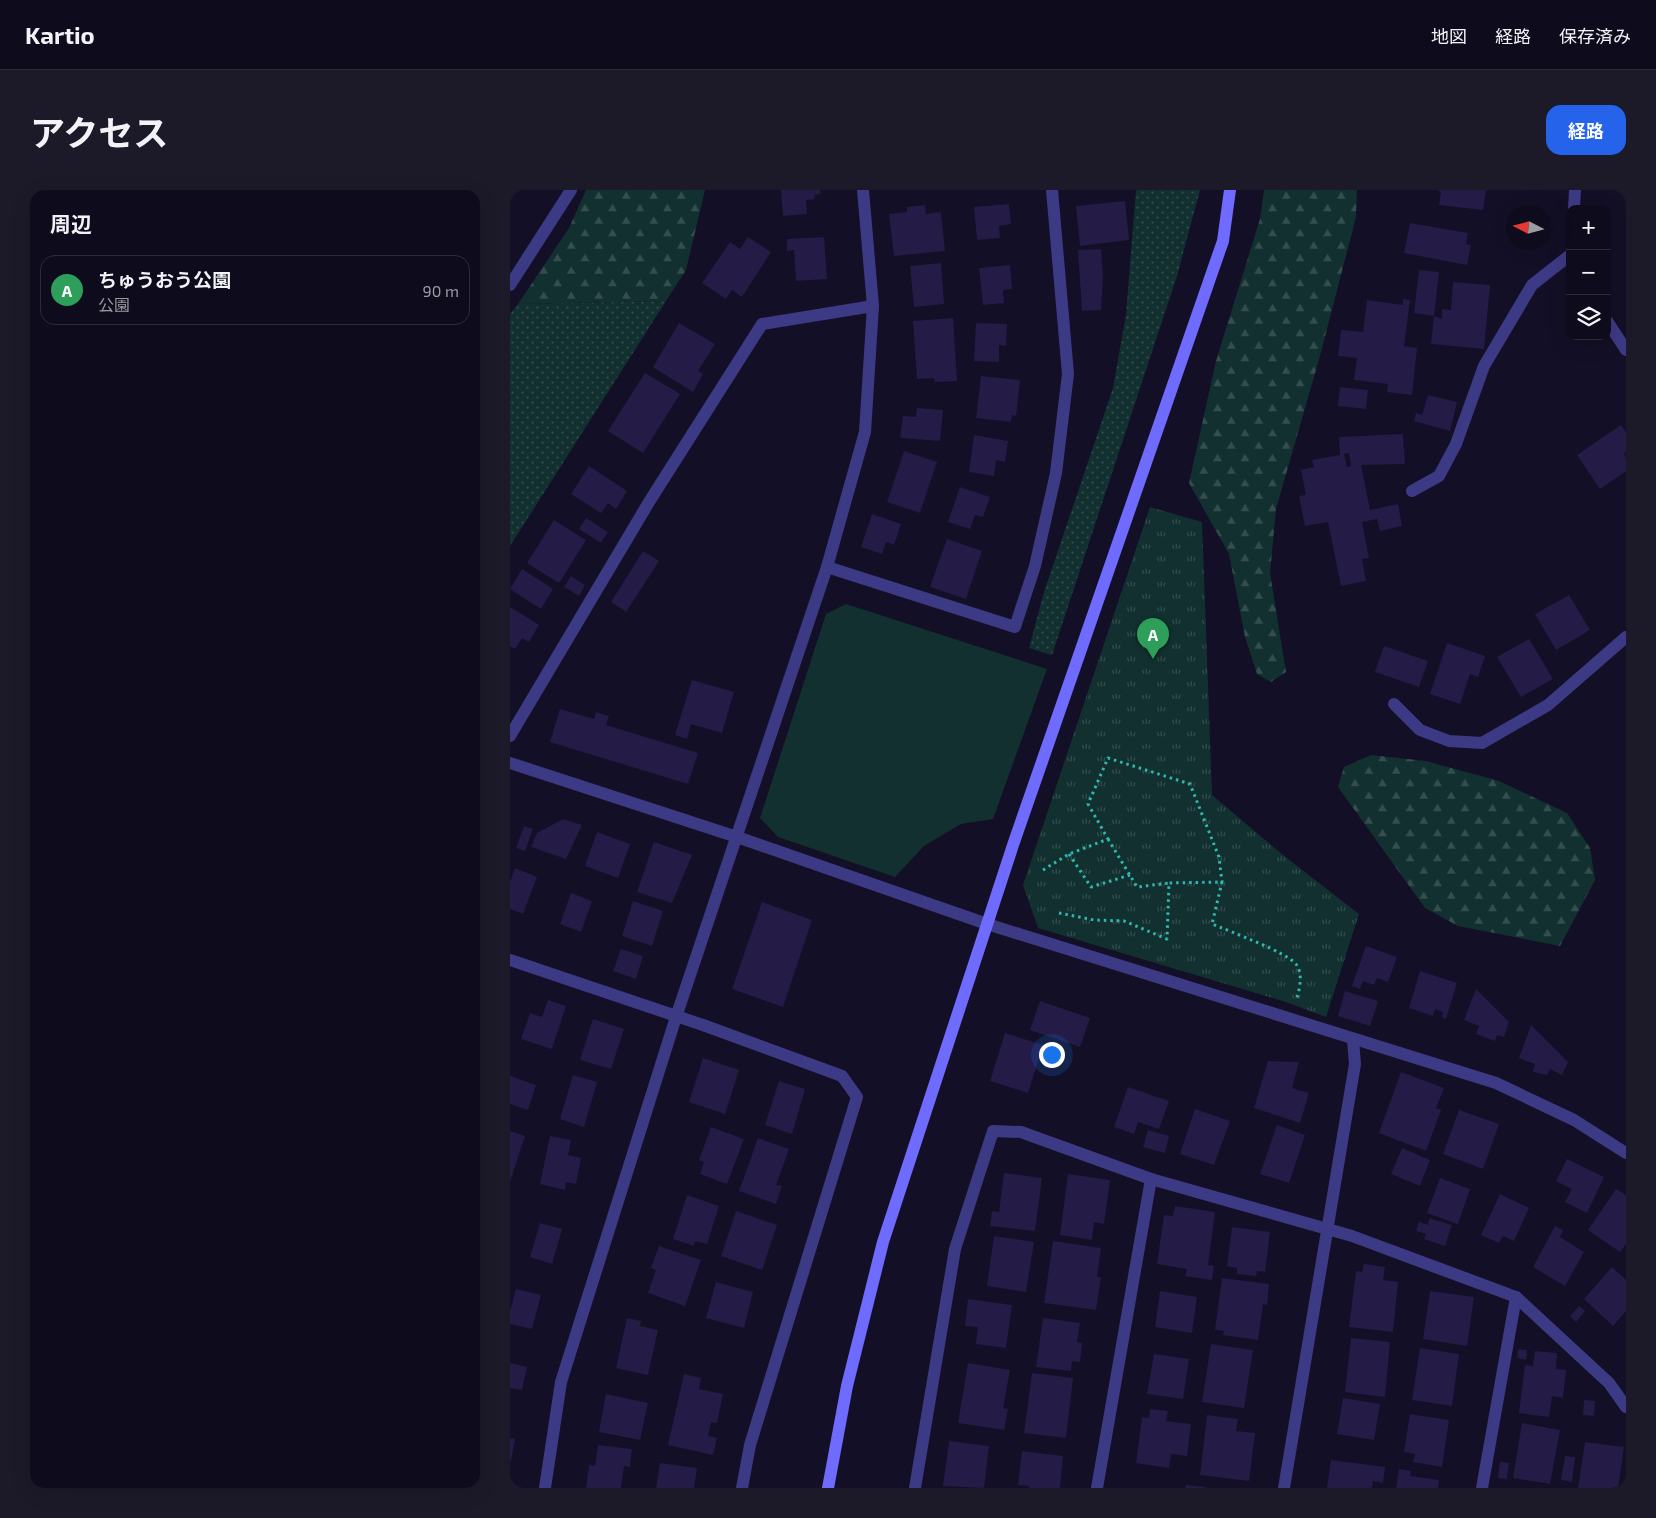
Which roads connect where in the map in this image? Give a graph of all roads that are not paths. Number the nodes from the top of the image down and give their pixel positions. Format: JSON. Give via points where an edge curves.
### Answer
{"nodes":[{"id":1,"x":571,"y":190,"type":"edge"},
{"id":2,"x":863,"y":190,"type":"edge"},
{"id":3,"x":1052,"y":190,"type":"edge"},
{"id":4,"x":1230,"y":190,"type":"edge"},
{"id":5,"x":1574,"y":190,"type":"edge"},
{"id":6,"x":1574,"y":205,"type":"edge"},
{"id":7,"x":1566,"y":258,"type":"edge"},
{"id":8,"x":510,"y":285,"type":"edge"},
{"id":9,"x":873,"y":306,"type":"junction"},
{"id":10,"x":1611,"y":327,"type":"edge"},
{"id":11,"x":1626,"y":350,"type":"edge"},
{"id":12,"x":1412,"y":492,"type":"dead end"},
{"id":13,"x":827,"y":567,"type":"junction"},
{"id":14,"x":1626,"y":637,"type":"edge"},
{"id":15,"x":1394,"y":704,"type":"dead end"},
{"id":16,"x":510,"y":736,"type":"edge"},
{"id":17,"x":510,"y":762,"type":"edge"},
{"id":18,"x":737,"y":837,"type":"junction"},
{"id":19,"x":987,"y":924,"type":"junction"},
{"id":20,"x":510,"y":960,"type":"edge"},
{"id":21,"x":676,"y":1017,"type":"junction"},
{"id":22,"x":1353,"y":1040,"type":"junction"},
{"id":23,"x":1626,"y":1152,"type":"edge"},
{"id":24,"x":1151,"y":1179,"type":"junction"},
{"id":25,"x":1327,"y":1229,"type":"junction"},
{"id":26,"x":1516,"y":1297,"type":"junction"},
{"id":27,"x":1626,"y":1407,"type":"edge"},
{"id":28,"x":545,"y":1488,"type":"edge"},
{"id":29,"x":742,"y":1488,"type":"edge"},
{"id":30,"x":828,"y":1488,"type":"edge"},
{"id":31,"x":915,"y":1488,"type":"edge"},
{"id":32,"x":1097,"y":1488,"type":"edge"},
{"id":33,"x":1284,"y":1488,"type":"edge"},
{"id":34,"x":1482,"y":1488,"type":"edge"}],
"edges":[{"from":1,"to":8,"type":"street"},
{"from":2,"to":9,"type":"street"},
{"from":3,"to":13,"type":"street","via":[[1068,374],[1056,473],[1035,566],[1015,627]]},
{"from":4,"to":19,"type":"street","via":[[1223,241]]},
{"from":5,"to":6,"type":"street"},
{"from":7,"to":12,"type":"street","via":[[1532,285],[1484,366],[1456,444],[1439,476]]},
{"from":9,"to":13,"type":"street","via":[[865,432]]},
{"from":9,"to":16,"type":"street","via":[[762,324],[649,502]]},
{"from":10,"to":11,"type":"street"},
{"from":13,"to":18,"type":"street"},
{"from":14,"to":15,"type":"street","via":[[1548,705],[1482,743],[1449,741],[1420,730]]},
{"from":17,"to":18,"type":"street"},
{"from":18,"to":19,"type":"street"},
{"from":18,"to":21,"type":"street"},
{"from":19,"to":22,"type":"street"},
{"from":19,"to":30,"type":"street","via":[[883,1242],[847,1386]]},
{"from":20,"to":21,"type":"street"},
{"from":21,"to":28,"type":"street","via":[[561,1382]]},
{"from":21,"to":29,"type":"street","via":[[842,1076],[857,1097],[750,1445]]},
{"from":22,"to":23,"type":"street","via":[[1496,1083],[1574,1120]]},
{"from":22,"to":25,"type":"street","via":[[1355,1064]]},
{"from":24,"to":25,"type":"street"},
{"from":24,"to":31,"type":"street","via":[[1021,1132],[993,1131],[955,1249]]},
{"from":24,"to":32,"type":"street"},
{"from":25,"to":26,"type":"street"},
{"from":25,"to":33,"type":"street"},
{"from":26,"to":27,"type":"street","via":[[1609,1383]]},
{"from":26,"to":34,"type":"street"}]}
